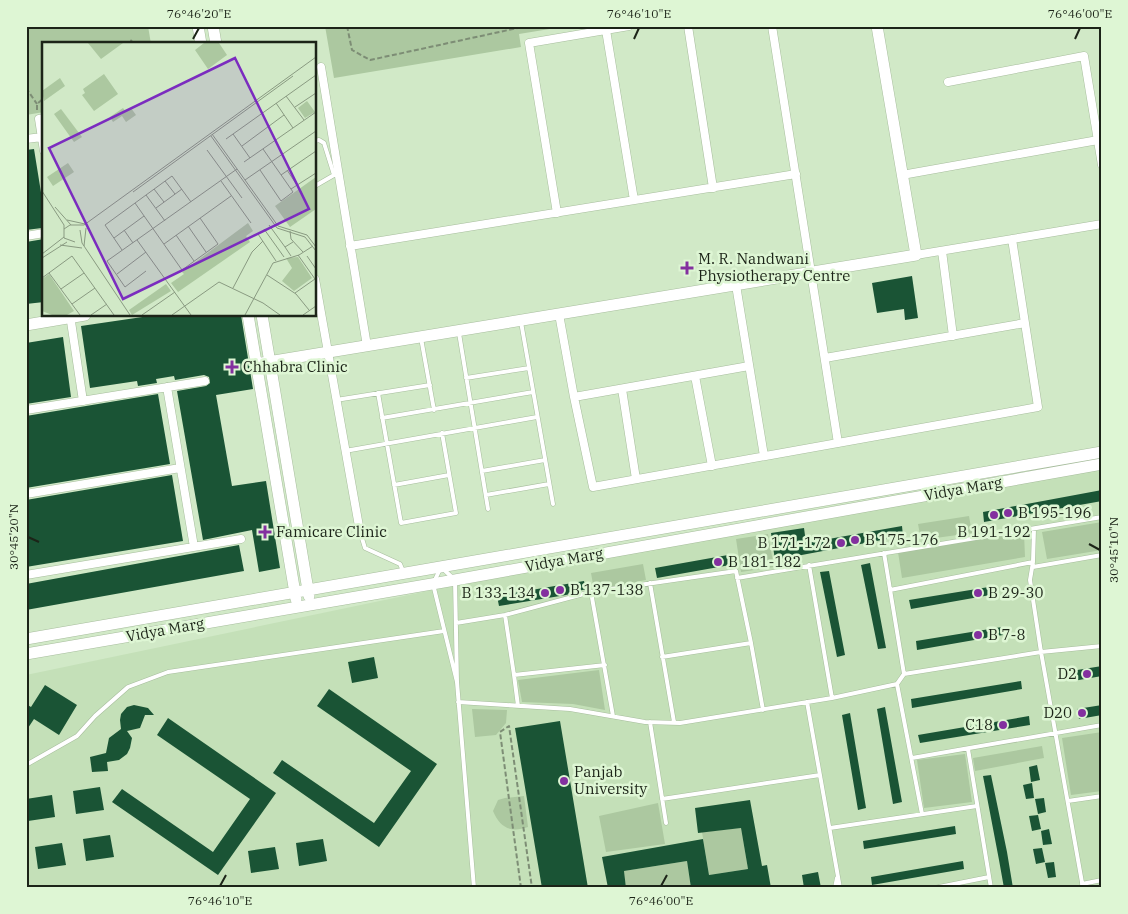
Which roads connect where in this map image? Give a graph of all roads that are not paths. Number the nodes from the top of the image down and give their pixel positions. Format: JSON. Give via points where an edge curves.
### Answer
{"nodes":[{"id":1,"x":198,"y":26,"type":"edge"},
{"id":2,"x":213,"y":26,"type":"edge"},
{"id":3,"x":629,"y":26,"type":"edge"},
{"id":4,"x":688,"y":26,"type":"edge"},
{"id":5,"x":772,"y":26,"type":"edge"},
{"id":6,"x":877,"y":26,"type":"edge"},
{"id":7,"x":606,"y":30,"type":"junction"},
{"id":8,"x":201,"y":42,"type":"edge"},
{"id":9,"x":216,"y":42,"type":"edge"},
{"id":10,"x":321,"y":67,"type":"dead end"},
{"id":11,"x":948,"y":82,"type":"dead end"},
{"id":12,"x":41,"y":116,"type":"edge"},
{"id":13,"x":42,"y":138,"type":"joint"},
{"id":14,"x":26,"y":139,"type":"edge"},
{"id":15,"x":1098,"y":140,"type":"junction"},
{"id":16,"x":316,"y":141,"type":"edge"},
{"id":17,"x":1102,"y":165,"type":"edge"},
{"id":18,"x":796,"y":174,"type":"junction"},
{"id":19,"x":336,"y":175,"type":"junction"},
{"id":20,"x":902,"y":175,"type":"junction"},
{"id":21,"x":316,"y":185,"type":"edge"},
{"id":22,"x":713,"y":188,"type":"junction"},
{"id":23,"x":634,"y":200,"type":"junction"},
{"id":24,"x":557,"y":213,"type":"junction"},
{"id":25,"x":1102,"y":224,"type":"edge"},
{"id":26,"x":42,"y":233,"type":"edge"},
{"id":27,"x":26,"y":236,"type":"edge"},
{"id":28,"x":1012,"y":239,"type":"junction"},
{"id":29,"x":350,"y":246,"type":"junction"},
{"id":30,"x":942,"y":251,"type":"junction"},
{"id":31,"x":916,"y":255,"type":"junction"},
{"id":32,"x":812,"y":272,"type":"junction"},
{"id":33,"x":316,"y":285,"type":"edge"},
{"id":34,"x":736,"y":285,"type":"junction"},
{"id":35,"x":559,"y":314,"type":"junction"},
{"id":36,"x":70,"y":316,"type":"edge"},
{"id":37,"x":248,"y":316,"type":"edge"},
{"id":38,"x":262,"y":316,"type":"edge"},
{"id":39,"x":521,"y":320,"type":"junction"},
{"id":40,"x":1025,"y":323,"type":"junction"},
{"id":41,"x":26,"y":324,"type":"edge"},
{"id":42,"x":458,"y":330,"type":"junction"},
{"id":43,"x":954,"y":336,"type":"junction"},
{"id":44,"x":421,"y":337,"type":"junction"},
{"id":45,"x":367,"y":346,"type":"junction"},
{"id":46,"x":327,"y":352,"type":"junction"},
{"id":47,"x":825,"y":358,"type":"junction"},
{"id":48,"x":270,"y":362,"type":"junction"},
{"id":49,"x":256,"y":364,"type":"junction"},
{"id":50,"x":749,"y":366,"type":"junction"},
{"id":51,"x":529,"y":368,"type":"junction"},
{"id":52,"x":695,"y":376,"type":"junction"},
{"id":53,"x":466,"y":378,"type":"junction"},
{"id":54,"x":205,"y":381,"type":"dead end"},
{"id":55,"x":430,"y":385,"type":"junction"},
{"id":56,"x":167,"y":388,"type":"junction"},
{"id":57,"x":622,"y":389,"type":"junction"},
{"id":58,"x":534,"y":392,"type":"junction"},
{"id":59,"x":378,"y":393,"type":"junction"},
{"id":60,"x":574,"y":398,"type":"junction"},
{"id":61,"x":336,"y":400,"type":"junction"},
{"id":62,"x":83,"y":401,"type":"junction"},
{"id":63,"x":471,"y":404,"type":"junction"},
{"id":64,"x":26,"y":410,"type":"edge"},
{"id":65,"x":434,"y":410,"type":"junction"},
{"id":66,"x":537,"y":417,"type":"junction"},
{"id":67,"x":382,"y":418,"type":"junction"},
{"id":68,"x":475,"y":428,"type":"junction"},
{"id":69,"x":442,"y":433,"type":"junction"},
{"id":70,"x":387,"y":443,"type":"junction"},
{"id":71,"x":838,"y":443,"type":"junction"},
{"id":72,"x":345,"y":451,"type":"junction"},
{"id":73,"x":1102,"y":452,"type":"edge"},
{"id":74,"x":764,"y":456,"type":"junction"},
{"id":75,"x":545,"y":460,"type":"junction"},
{"id":76,"x":1102,"y":464,"type":"edge"},
{"id":77,"x":712,"y":466,"type":"junction"},
{"id":78,"x":180,"y":468,"type":"junction"},
{"id":79,"x":482,"y":471,"type":"junction"},
{"id":80,"x":449,"y":475,"type":"junction"},
{"id":81,"x":636,"y":479,"type":"junction"},
{"id":82,"x":549,"y":484,"type":"junction"},
{"id":83,"x":394,"y":485,"type":"junction"},
{"id":84,"x":26,"y":494,"type":"edge"},
{"id":85,"x":486,"y":495,"type":"junction"},
{"id":86,"x":553,"y":504,"type":"dead end"},
{"id":87,"x":488,"y":509,"type":"dead end"},
{"id":88,"x":1102,"y":517,"type":"edge"},
{"id":89,"x":1034,"y":528,"type":"junction"},
{"id":90,"x":360,"y":532,"type":"joint"},
{"id":91,"x":241,"y":539,"type":"dead end"},
{"id":92,"x":194,"y":547,"type":"junction"},
{"id":93,"x":884,"y":553,"type":"junction"},
{"id":94,"x":1102,"y":555,"type":"edge"},
{"id":95,"x":1033,"y":564,"type":"junction"},
{"id":96,"x":809,"y":565,"type":"junction"},
{"id":97,"x":442,"y":567,"type":"junction"},
{"id":98,"x":404,"y":573,"type":"junction"},
{"id":99,"x":26,"y":575,"type":"edge"},
{"id":100,"x":738,"y":578,"type":"junction"},
{"id":101,"x":455,"y":580,"type":"junction"},
{"id":102,"x":650,"y":583,"type":"junction"},
{"id":103,"x":433,"y":584,"type":"junction"},
{"id":104,"x":308,"y":590,"type":"junction"},
{"id":105,"x":890,"y":590,"type":"junction"},
{"id":106,"x":295,"y":592,"type":"junction"},
{"id":107,"x":591,"y":592,"type":"junction"},
{"id":108,"x":311,"y":605,"type":"junction"},
{"id":109,"x":298,"y":607,"type":"junction"},
{"id":110,"x":505,"y":616,"type":"junction"},
{"id":111,"x":456,"y":623,"type":"junction"},
{"id":112,"x":444,"y":631,"type":"junction"},
{"id":113,"x":26,"y":639,"type":"edge"},
{"id":114,"x":751,"y":644,"type":"junction"},
{"id":115,"x":1102,"y":646,"type":"edge"},
{"id":116,"x":1041,"y":652,"type":"junction"},
{"id":117,"x":26,"y":654,"type":"edge"},
{"id":118,"x":662,"y":657,"type":"junction"},
{"id":119,"x":605,"y":665,"type":"junction"},
{"id":120,"x":904,"y":674,"type":"junction"},
{"id":121,"x":514,"y":675,"type":"junction"},
{"id":122,"x":457,"y":682,"type":"junction"},
{"id":123,"x":896,"y":684,"type":"junction"},
{"id":124,"x":832,"y":698,"type":"junction"},
{"id":125,"x":458,"y":702,"type":"junction"},
{"id":126,"x":807,"y":702,"type":"junction"},
{"id":127,"x":518,"y":706,"type":"junction"},
{"id":128,"x":763,"y":710,"type":"junction"},
{"id":129,"x":613,"y":716,"type":"junction"},
{"id":130,"x":650,"y":722,"type":"junction"},
{"id":131,"x":674,"y":722,"type":"junction"},
{"id":132,"x":1102,"y":725,"type":"edge"},
{"id":133,"x":1056,"y":734,"type":"junction"},
{"id":134,"x":968,"y":749,"type":"junction"},
{"id":135,"x":912,"y":758,"type":"junction"},
{"id":136,"x":26,"y":765,"type":"edge"},
{"id":137,"x":820,"y":775,"type":"junction"},
{"id":138,"x":1102,"y":796,"type":"edge"},
{"id":139,"x":662,"y":799,"type":"junction"},
{"id":140,"x":1068,"y":801,"type":"junction"},
{"id":141,"x":977,"y":806,"type":"junction"},
{"id":142,"x":922,"y":814,"type":"junction"},
{"id":143,"x":666,"y":823,"type":"dead end"},
{"id":144,"x":830,"y":828,"type":"junction"},
{"id":145,"x":838,"y":873,"type":"junction"},
{"id":146,"x":990,"y":877,"type":"junction"},
{"id":147,"x":1102,"y":880,"type":"edge"},
{"id":148,"x":1082,"y":886,"type":"edge"},
{"id":149,"x":474,"y":888,"type":"edge"},
{"id":150,"x":835,"y":888,"type":"edge"},
{"id":151,"x":840,"y":888,"type":"edge"},
{"id":152,"x":936,"y":888,"type":"edge"},
{"id":153,"x":991,"y":888,"type":"edge"}],
"edges":[{"from":1,"to":8,"type":"main road"},
{"from":2,"to":9,"type":"main road"},
{"from":3,"to":7,"type":"street"},
{"from":4,"to":22,"type":"street"},
{"from":5,"to":18,"type":"street"},
{"from":6,"to":20,"type":"main road"},
{"from":7,"to":23,"type":"street"},
{"from":7,"to":24,"type":"street","via":[[529,43]]},
{"from":10,"to":19,"type":"street"},
{"from":11,"to":15,"type":"street","via":[[1084,56]]},
{"from":12,"to":13,"type":"street"},
{"from":13,"to":14,"type":"street"},
{"from":15,"to":17,"type":"street"},
{"from":15,"to":20,"type":"street"},
{"from":16,"to":19,"type":"lane","via":[[324,143]]},
{"from":18,"to":22,"type":"street"},
{"from":18,"to":32,"type":"street"},
{"from":19,"to":21,"type":"lane"},
{"from":19,"to":29,"type":"street"},
{"from":20,"to":31,"type":"main road"},
{"from":22,"to":23,"type":"street"},
{"from":23,"to":24,"type":"street"},
{"from":24,"to":29,"type":"street"},
{"from":25,"to":28,"type":"street"},
{"from":26,"to":27,"type":"street"},
{"from":28,"to":30,"type":"street"},
{"from":28,"to":40,"type":"street"},
{"from":29,"to":45,"type":"street"},
{"from":30,"to":31,"type":"street"},
{"from":30,"to":43,"type":"street"},
{"from":31,"to":32,"type":"main road"},
{"from":32,"to":34,"type":"main road"},
{"from":32,"to":47,"type":"street"},
{"from":33,"to":46,"type":"street"},
{"from":34,"to":35,"type":"main road"},
{"from":34,"to":50,"type":"street"},
{"from":35,"to":39,"type":"main road"},
{"from":35,"to":60,"type":"street"},
{"from":36,"to":41,"type":"main road"},
{"from":36,"to":62,"type":"street"},
{"from":37,"to":49,"type":"main road"},
{"from":38,"to":48,"type":"main road"},
{"from":39,"to":42,"type":"main road"},
{"from":39,"to":51,"type":"lane"},
{"from":40,"to":43,"type":"street"},
{"from":40,"to":71,"type":"street","via":[[1038,407]]},
{"from":42,"to":44,"type":"main road"},
{"from":42,"to":53,"type":"lane"},
{"from":43,"to":47,"type":"street"},
{"from":44,"to":45,"type":"main road"},
{"from":44,"to":55,"type":"lane"},
{"from":45,"to":46,"type":"main road"},
{"from":46,"to":48,"type":"main road"},
{"from":46,"to":61,"type":"street"},
{"from":47,"to":71,"type":"street"},
{"from":48,"to":49,"type":"main road"},
{"from":48,"to":104,"type":"main road"},
{"from":49,"to":106,"type":"main road"},
{"from":50,"to":52,"type":"street"},
{"from":50,"to":74,"type":"street"},
{"from":51,"to":53,"type":"lane"},
{"from":51,"to":58,"type":"lane"},
{"from":52,"to":57,"type":"street"},
{"from":52,"to":77,"type":"street"},
{"from":53,"to":63,"type":"lane"},
{"from":54,"to":56,"type":"street"},
{"from":55,"to":59,"type":"lane"},
{"from":55,"to":65,"type":"lane"},
{"from":56,"to":62,"type":"street"},
{"from":56,"to":78,"type":"street"},
{"from":57,"to":60,"type":"street"},
{"from":57,"to":81,"type":"street"},
{"from":58,"to":63,"type":"lane"},
{"from":58,"to":66,"type":"lane"},
{"from":59,"to":61,"type":"lane"},
{"from":59,"to":67,"type":"lane"},
{"from":60,"to":81,"type":"street","via":[[593,487]]},
{"from":61,"to":72,"type":"street"},
{"from":62,"to":64,"type":"street"},
{"from":63,"to":65,"type":"lane"},
{"from":63,"to":68,"type":"lane"},
{"from":65,"to":67,"type":"lane"},
{"from":66,"to":68,"type":"lane"},
{"from":66,"to":75,"type":"lane"},
{"from":67,"to":70,"type":"lane"},
{"from":68,"to":69,"type":"lane"},
{"from":68,"to":79,"type":"lane"},
{"from":69,"to":70,"type":"lane"},
{"from":69,"to":80,"type":"lane"},
{"from":70,"to":72,"type":"lane"},
{"from":70,"to":83,"type":"lane"},
{"from":71,"to":74,"type":"street"},
{"from":72,"to":90,"type":"street"},
{"from":73,"to":97,"type":"main road","name":"Vidya Marg"},
{"from":74,"to":77,"type":"street"},
{"from":75,"to":79,"type":"lane"},
{"from":75,"to":82,"type":"lane"},
{"from":76,"to":101,"type":"main road","name":"Vidya Marg"},
{"from":77,"to":81,"type":"street"},
{"from":78,"to":84,"type":"street"},
{"from":78,"to":92,"type":"street"},
{"from":79,"to":85,"type":"lane"},
{"from":80,"to":83,"type":"lane"},
{"from":80,"to":83,"type":"lane","via":[[456,513],[401,524]]},
{"from":82,"to":85,"type":"lane"},
{"from":82,"to":86,"type":"lane"},
{"from":85,"to":87,"type":"lane"},
{"from":88,"to":89,"type":"lane"},
{"from":89,"to":93,"type":"lane"},
{"from":89,"to":95,"type":"lane"},
{"from":90,"to":98,"type":"lane","via":[[365,548],[400,564]]},
{"from":91,"to":92,"type":"street"},
{"from":92,"to":99,"type":"street"},
{"from":93,"to":96,"type":"lane"},
{"from":93,"to":105,"type":"lane"},
{"from":94,"to":95,"type":"lane"},
{"from":95,"to":105,"type":"lane"},
{"from":95,"to":116,"type":"lane","via":[[1030,580]]},
{"from":96,"to":100,"type":"lane"},
{"from":96,"to":124,"type":"lane"},
{"from":97,"to":98,"type":"main road","name":"Vidya Marg"},
{"from":97,"to":101,"type":"lane"},
{"from":97,"to":103,"type":"lane"},
{"from":98,"to":104,"type":"main road","name":"Vidya Marg"},
{"from":100,"to":102,"type":"lane","via":[[736,571]]},
{"from":100,"to":114,"type":"lane"},
{"from":101,"to":103,"type":"main road","name":"Vidya Marg"},
{"from":101,"to":111,"type":"lane"},
{"from":102,"to":107,"type":"lane"},
{"from":102,"to":118,"type":"lane"},
{"from":103,"to":108,"type":"main road","name":"Vidya Marg"},
{"from":103,"to":112,"type":"lane"},
{"from":104,"to":106,"type":"main road","name":"Vidya Marg"},
{"from":104,"to":108,"type":"main road"},
{"from":105,"to":120,"type":"lane"},
{"from":106,"to":109,"type":"main road"},
{"from":106,"to":113,"type":"main road","name":"Vidya Marg"},
{"from":107,"to":110,"type":"lane"},
{"from":107,"to":119,"type":"lane"},
{"from":108,"to":109,"type":"main road","name":"Vidya Marg"},
{"from":109,"to":117,"type":"main road","name":"Vidya Marg"},
{"from":110,"to":111,"type":"lane"},
{"from":110,"to":121,"type":"lane"},
{"from":111,"to":122,"type":"lane"},
{"from":112,"to":122,"type":"lane"},
{"from":112,"to":136,"type":"lane","via":[[168,672],[128,688],[77,736]]},
{"from":114,"to":118,"type":"lane"},
{"from":114,"to":128,"type":"lane"},
{"from":115,"to":116,"type":"lane"},
{"from":116,"to":120,"type":"lane"},
{"from":116,"to":133,"type":"lane"},
{"from":118,"to":131,"type":"lane"},
{"from":119,"to":121,"type":"lane"},
{"from":119,"to":129,"type":"lane"},
{"from":120,"to":123,"type":"lane"},
{"from":121,"to":127,"type":"lane"},
{"from":122,"to":125,"type":"lane"},
{"from":123,"to":124,"type":"lane"},
{"from":123,"to":135,"type":"lane"},
{"from":124,"to":126,"type":"lane"},
{"from":125,"to":127,"type":"lane"},
{"from":125,"to":149,"type":"lane"},
{"from":126,"to":128,"type":"lane"},
{"from":126,"to":137,"type":"lane"},
{"from":127,"to":129,"type":"lane"},
{"from":128,"to":131,"type":"lane"},
{"from":129,"to":130,"type":"lane"},
{"from":130,"to":131,"type":"lane"},
{"from":130,"to":139,"type":"lane"},
{"from":132,"to":133,"type":"lane"},
{"from":133,"to":134,"type":"lane"},
{"from":133,"to":140,"type":"lane"},
{"from":134,"to":135,"type":"lane"},
{"from":134,"to":141,"type":"lane"},
{"from":135,"to":142,"type":"lane"},
{"from":137,"to":139,"type":"lane"},
{"from":137,"to":144,"type":"lane"},
{"from":138,"to":140,"type":"lane"},
{"from":139,"to":143,"type":"lane"},
{"from":140,"to":148,"type":"lane"},
{"from":141,"to":142,"type":"lane"},
{"from":141,"to":146,"type":"lane"},
{"from":142,"to":144,"type":"lane"},
{"from":144,"to":145,"type":"lane"},
{"from":145,"to":150,"type":"lane"},
{"from":145,"to":151,"type":"lane"},
{"from":146,"to":152,"type":"lane"},
{"from":146,"to":153,"type":"lane"},
{"from":147,"to":148,"type":"lane"}]}
